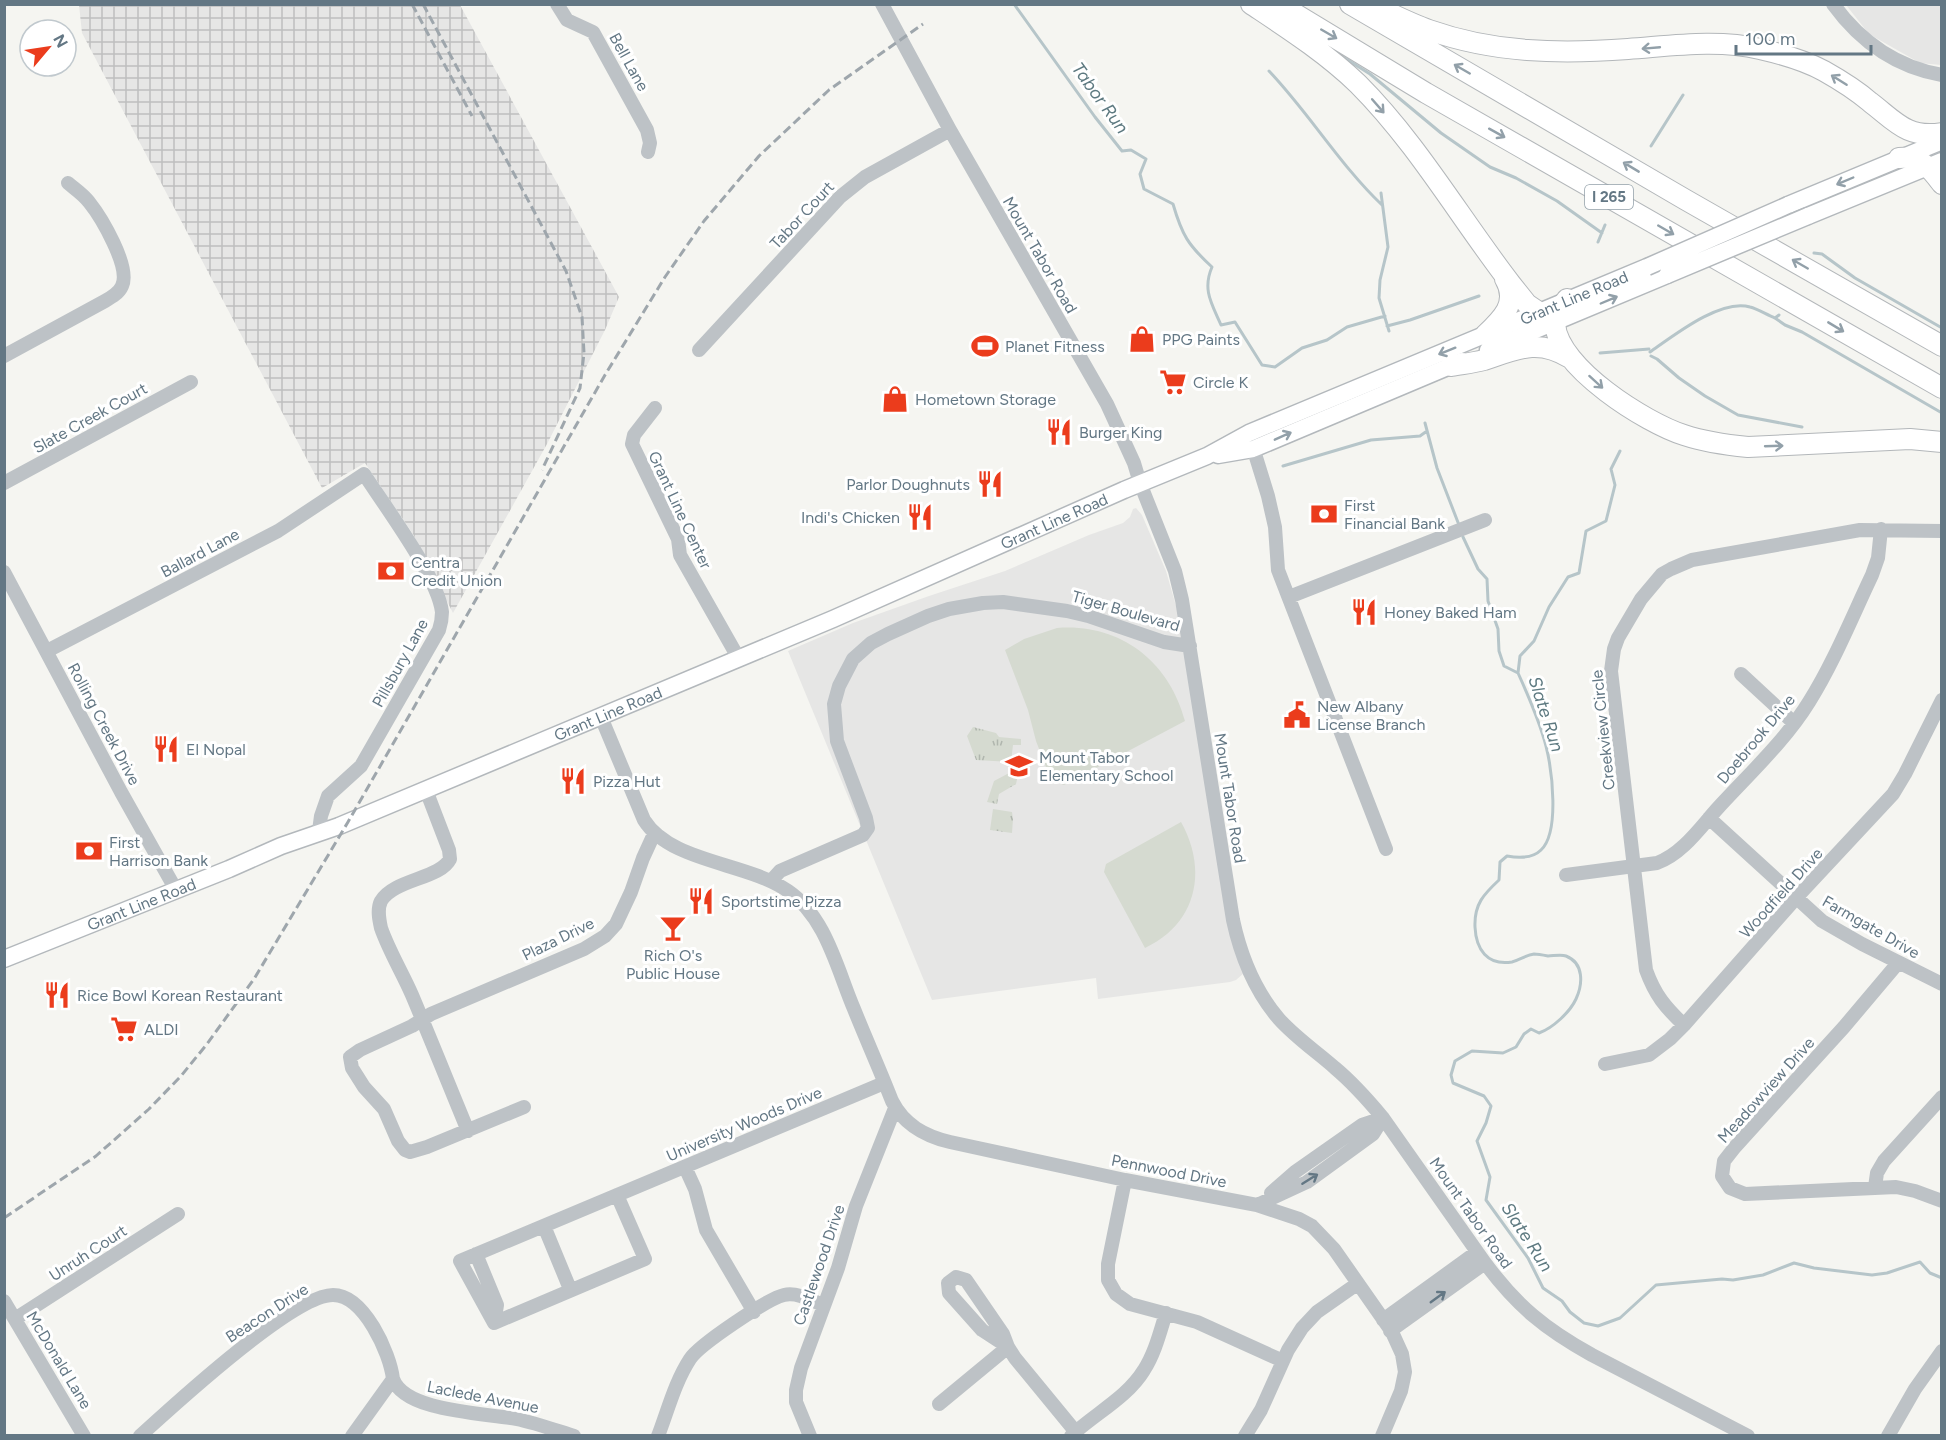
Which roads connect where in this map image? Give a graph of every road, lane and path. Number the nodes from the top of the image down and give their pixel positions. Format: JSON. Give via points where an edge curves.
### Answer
{"nodes":[{"id":1,"x":557,"y":4,"type":"edge"},
{"id":2,"x":882,"y":4,"type":"edge"},
{"id":3,"x":1251,"y":4,"type":"edge"},
{"id":4,"x":1279,"y":4,"type":"edge"},
{"id":5,"x":1350,"y":4,"type":"edge"},
{"id":6,"x":1371,"y":4,"type":"edge"},
{"id":7,"x":1833,"y":4,"type":"edge"},
{"id":8,"x":1941,"y":75,"type":"edge"},
{"id":9,"x":1901,"y":127,"type":"junction"},
{"id":10,"x":950,"y":130,"type":"junction"},
{"id":11,"x":1941,"y":132,"type":"edge"},
{"id":12,"x":1941,"y":141,"type":"edge"},
{"id":13,"x":648,"y":152,"type":"dead end"},
{"id":14,"x":1919,"y":161,"type":"edge"},
{"id":15,"x":68,"y":183,"type":"dead end"},
{"id":16,"x":1941,"y":184,"type":"edge"},
{"id":17,"x":1501,"y":271,"type":"junction"},
{"id":18,"x":1567,"y":299,"type":"joint"},
{"id":19,"x":1547,"y":318,"type":"junction"},
{"id":20,"x":1485,"y":335,"type":"junction"},
{"id":21,"x":1941,"y":346,"type":"edge"},
{"id":22,"x":699,"y":350,"type":"dead end"},
{"id":23,"x":4,"y":356,"type":"edge"},
{"id":24,"x":1570,"y":358,"type":"junction"},
{"id":25,"x":1450,"y":366,"type":"junction"},
{"id":26,"x":191,"y":382,"type":"dead end"},
{"id":27,"x":1941,"y":388,"type":"edge"},
{"id":28,"x":655,"y":408,"type":"dead end"},
{"id":29,"x":1249,"y":433,"type":"junction"},
{"id":30,"x":1941,"y":442,"type":"edge"},
{"id":31,"x":1253,"y":449,"type":"junction"},
{"id":32,"x":1206,"y":456,"type":"junction"},
{"id":33,"x":364,"y":474,"type":"joint"},
{"id":34,"x":4,"y":483,"type":"edge"},
{"id":35,"x":1140,"y":483,"type":"junction"},
{"id":36,"x":1485,"y":520,"type":"dead end"},
{"id":37,"x":1881,"y":529,"type":"junction"},
{"id":38,"x":1941,"y":531,"type":"edge"},
{"id":39,"x":4,"y":572,"type":"edge"},
{"id":40,"x":1289,"y":597,"type":"junction"},
{"id":41,"x":1190,"y":646,"type":"junction"},
{"id":42,"x":47,"y":651,"type":"junction"},
{"id":43,"x":739,"y":659,"type":"junction"},
{"id":44,"x":1741,"y":674,"type":"dead end"},
{"id":45,"x":1941,"y":700,"type":"edge"},
{"id":46,"x":601,"y":717,"type":"junction"},
{"id":47,"x":1794,"y":723,"type":"junction"},
{"id":48,"x":426,"y":790,"type":"junction"},
{"id":49,"x":1709,"y":818,"type":"junction"},
{"id":50,"x":320,"y":831,"type":"junction"},
{"id":51,"x":654,"y":834,"type":"junction"},
{"id":52,"x":1386,"y":849,"type":"dead end"},
{"id":53,"x":1634,"y":865,"type":"junction"},
{"id":54,"x":1566,"y":875,"type":"dead end"},
{"id":55,"x":771,"y":881,"type":"junction"},
{"id":56,"x":176,"y":890,"type":"junction"},
{"id":57,"x":1796,"y":898,"type":"junction"},
{"id":58,"x":4,"y":959,"type":"edge"},
{"id":59,"x":1898,"y":963,"type":"junction"},
{"id":60,"x":1941,"y":984,"type":"edge"},
{"id":61,"x":422,"y":1019,"type":"junction"},
{"id":62,"x":1684,"y":1025,"type":"junction"},
{"id":63,"x":1605,"y":1064,"type":"dead end"},
{"id":64,"x":884,"y":1083,"type":"junction"},
{"id":65,"x":1941,"y":1097,"type":"edge"},
{"id":66,"x":524,"y":1107,"type":"dead end"},
{"id":67,"x":895,"y":1108,"type":"junction"},
{"id":68,"x":1383,"y":1118,"type":"junction"},
{"id":69,"x":468,"y":1131,"type":"junction"},
{"id":70,"x":685,"y":1167,"type":"junction"},
{"id":71,"x":1125,"y":1180,"type":"junction"},
{"id":72,"x":1875,"y":1187,"type":"junction"},
{"id":73,"x":616,"y":1195,"type":"junction"},
{"id":74,"x":1941,"y":1201,"type":"edge"},
{"id":75,"x":1257,"y":1205,"type":"junction"},
{"id":76,"x":178,"y":1214,"type":"dead end"},
{"id":77,"x":544,"y":1226,"type":"junction"},
{"id":78,"x":1481,"y":1258,"type":"junction"},
{"id":79,"x":1358,"y":1284,"type":"junction"},
{"id":80,"x":570,"y":1289,"type":"junction"},
{"id":81,"x":4,"y":1301,"type":"edge"},
{"id":82,"x":823,"y":1305,"type":"junction"},
{"id":83,"x":754,"y":1312,"type":"junction"},
{"id":84,"x":1166,"y":1313,"type":"junction"},
{"id":85,"x":15,"y":1319,"type":"junction"},
{"id":86,"x":1387,"y":1325,"type":"junction"},
{"id":87,"x":1008,"y":1347,"type":"junction"},
{"id":88,"x":1941,"y":1351,"type":"edge"},
{"id":89,"x":1283,"y":1362,"type":"junction"},
{"id":90,"x":393,"y":1379,"type":"junction"},
{"id":91,"x":939,"y":1404,"type":"dead end"},
{"id":92,"x":1073,"y":1433,"type":"edge"},
{"id":93,"x":84,"y":1436,"type":"edge"},
{"id":94,"x":140,"y":1436,"type":"edge"},
{"id":95,"x":352,"y":1436,"type":"edge"},
{"id":96,"x":574,"y":1436,"type":"edge"},
{"id":97,"x":658,"y":1436,"type":"edge"},
{"id":98,"x":810,"y":1436,"type":"edge"},
{"id":99,"x":1245,"y":1436,"type":"edge"},
{"id":100,"x":1382,"y":1436,"type":"edge"},
{"id":101,"x":1748,"y":1436,"type":"edge"},
{"id":102,"x":1888,"y":1436,"type":"edge"}],
"edges":[{"from":1,"to":13,"type":"street","name":"Bell Lane","via":[[567,20],[593,32],[647,130]]},
{"from":2,"to":10,"type":"street","name":"Mount Tabor Road"},
{"from":3,"to":17,"type":"highway","one_way":true,"via":[[1337,66],[1374,101]]},
{"from":4,"to":27,"type":"highway","number":"I 265","one_way":true,"via":[[1426,93]]},
{"from":21,"to":5,"type":"highway","number":"I 265","one_way":true},
{"from":9,"to":6,"type":"highway","one_way":true,"via":[[1823,70],[1757,48],[1707,44],[1570,52],[1513,50],[1429,30]]},
{"from":7,"to":8,"type":"street","via":[[1854,30],[1880,51],[1909,66]]},
{"from":9,"to":11,"type":"highway","via":[[1920,134]]},
{"from":9,"to":14,"type":"highway"},
{"from":10,"to":22,"type":"street","name":"Tabor Court","via":[[865,177],[840,197]]},
{"from":10,"to":35,"type":"street","name":"Mount Tabor Road","via":[[1107,404]]},
{"from":12,"to":14,"type":"main road","name":"Grant Line Road"},
{"from":14,"to":16,"type":"highway"},
{"from":14,"to":18,"type":"main road","name":"Grant Line Road","one_way":true,"bridge":true,"via":[[1788,206]]},
{"from":19,"to":14,"type":"main road","name":"Grant Line Road","one_way":true,"bridge":true,"via":[[1667,275],[1808,216]]},
{"from":15,"to":23,"type":"street","via":[[90,203],[118,253],[124,270],[122,286],[105,301]]},
{"from":17,"to":19,"type":"highway","via":[[1527,304]]},
{"from":17,"to":20,"type":"highway","via":[[1511,292],[1509,307],[1503,319]]},
{"from":18,"to":19,"type":"highway","via":[[1557,314]]},
{"from":19,"to":20,"type":"main road","name":"Grant Line Road"},
{"from":19,"to":24,"type":"highway"},
{"from":19,"to":25,"type":"main road","name":"Grant Line Road"},
{"from":20,"to":29,"type":"main road","name":"Grant Line Road","one_way":true},
{"from":24,"to":25,"type":"highway","via":[[1557,350],[1534,346]]},
{"from":24,"to":30,"type":"highway","one_way":true,"via":[[1600,387],[1646,418],[1705,440],[1748,447],[1898,440]]},
{"from":31,"to":25,"type":"main road","name":"Grant Line Road","one_way":true},
{"from":26,"to":34,"type":"street","name":"Slate Creek Court"},
{"from":28,"to":43,"type":"street","name":"Grant Line Center","via":[[634,435],[635,454],[678,539],[680,555]]},
{"from":29,"to":31,"type":"street"},
{"from":29,"to":32,"type":"main road","name":"Grant Line Road"},
{"from":31,"to":32,"type":"main road","name":"Grant Line Road"},
{"from":31,"to":40,"type":"street","via":[[1275,527],[1278,570]]},
{"from":32,"to":35,"type":"main road","name":"Grant Line Road"},
{"from":33,"to":42,"type":"street","name":"Ballard Lane","via":[[278,531]]},
{"from":33,"to":50,"type":"street","name":"Pillsbury Lane","via":[[432,584],[440,602],[440,630],[360,766],[328,795]]},
{"from":35,"to":41,"type":"street","name":"Mount Tabor Road","via":[[1175,571]]},
{"from":35,"to":43,"type":"main road","name":"Grant Line Road"},
{"from":36,"to":40,"type":"street"},
{"from":37,"to":38,"type":"street","name":"Creekview Circle"},
{"from":37,"to":47,"type":"street","name":"Doebrook Drive","via":[[1872,575],[1820,682]]},
{"from":37,"to":53,"type":"street","name":"Creekview Circle","via":[[1692,560],[1662,574],[1641,599],[1618,638],[1611,671]]},
{"from":39,"to":42,"type":"street","name":"Rolling Creek Drive"},
{"from":40,"to":52,"type":"street"},
{"from":41,"to":55,"type":"street","name":"Tiger Boulevard","via":[[1164,642],[1067,611],[1003,602],[928,616],[871,644],[843,676],[834,713],[837,741],[868,828],[862,835],[780,871]]},
{"from":41,"to":68,"type":"street","name":"Mount Tabor Road","via":[[1230,905],[1245,962],[1280,1020],[1352,1083]]},
{"from":42,"to":56,"type":"street","name":"Rolling Creek Drive"},
{"from":43,"to":46,"type":"main road","name":"Grant Line Road"},
{"from":44,"to":47,"type":"street"},
{"from":45,"to":57,"type":"street","name":"Woodfield Drive","via":[[1893,794]]},
{"from":46,"to":48,"type":"main road","name":"Grant Line Road"},
{"from":46,"to":51,"type":"street","via":[[644,820]]},
{"from":47,"to":49,"type":"street","name":"Doebrook Drive"},
{"from":48,"to":50,"type":"main road","name":"Grant Line Road"},
{"from":48,"to":61,"type":"street","via":[[450,859],[441,869],[387,893],[378,912],[381,928]]},
{"from":49,"to":53,"type":"street","name":"Doebrook Drive","via":[[1672,856],[1657,863]]},
{"from":49,"to":57,"type":"street","name":"Farmgate Drive"},
{"from":50,"to":56,"type":"main road","name":"Grant Line Road"},
{"from":51,"to":55,"type":"street","via":[[678,848]]},
{"from":51,"to":61,"type":"street","name":"Plaza Drive","via":[[620,918],[605,936],[584,949]]},
{"from":53,"to":54,"type":"street","name":"Doebrook Drive"},
{"from":53,"to":62,"type":"street","name":"Creekview Circle","via":[[1646,970],[1662,1003]]},
{"from":55,"to":64,"type":"street","name":"Pennwood Drive","via":[[808,909],[825,938]]},
{"from":56,"to":58,"type":"main road","name":"Grant Line Road"},
{"from":57,"to":59,"type":"street","name":"Farmgate Drive","via":[[1832,927]]},
{"from":57,"to":62,"type":"street","name":"Woodfield Drive"},
{"from":59,"to":60,"type":"street","name":"Farmgate Drive"},
{"from":59,"to":72,"type":"street","name":"Meadowview Drive","via":[[1735,1147],[1722,1169],[1725,1184],[1745,1194]]},
{"from":61,"to":69,"type":"street"},
{"from":61,"to":69,"type":"street","name":"Plaza Drive","via":[[354,1053],[350,1060],[352,1068],[384,1109],[405,1150],[415,1151]]},
{"from":62,"to":63,"type":"street","name":"Woodfield Drive","via":[[1649,1055]]},
{"from":64,"to":67,"type":"street","name":"Pennwood Drive"},
{"from":64,"to":70,"type":"street","name":"University Woods Drive"},
{"from":65,"to":72,"type":"street","via":[[1884,1161],[1876,1173]]},
{"from":66,"to":69,"type":"street","name":"Plaza Drive"},
{"from":67,"to":71,"type":"street","name":"Pennwood Drive","via":[[923,1133],[941,1140]]},
{"from":67,"to":82,"type":"street","name":"Castlewood Drive"},
{"from":68,"to":75,"type":"street","via":[[1362,1125],[1295,1172]]},
{"from":68,"to":78,"type":"street","name":"Mount Tabor Road"},
{"from":70,"to":73,"type":"street","name":"University Woods Drive"},
{"from":70,"to":83,"type":"street","via":[[706,1230]]},
{"from":71,"to":75,"type":"street","name":"Pennwood Drive"},
{"from":71,"to":84,"type":"street","via":[[1109,1255],[1108,1280],[1122,1300]]},
{"from":72,"to":74,"type":"street","name":"Meadowview Drive","via":[[1906,1188]]},
{"from":73,"to":77,"type":"street","name":"University Woods Drive"},
{"from":73,"to":80,"type":"street","name":"University Woods Drive","via":[[645,1259]]},
{"from":75,"to":79,"type":"street","name":"Pennwood Drive","via":[[1312,1226]]},
{"from":76,"to":85,"type":"street","name":"Unruh Court"},
{"from":77,"to":80,"type":"street"},
{"from":77,"to":80,"type":"street","name":"University Woods Drive","via":[[460,1261],[494,1323]]},
{"from":78,"to":86,"type":"street"},
{"from":78,"to":101,"type":"street","name":"Mount Tabor Road","via":[[1531,1316],[1568,1342]]},
{"from":79,"to":86,"type":"street","name":"Pennwood Drive"},
{"from":79,"to":89,"type":"street","via":[[1317,1312],[1297,1335]]},
{"from":81,"to":85,"type":"street","name":"McDonald Lane"},
{"from":82,"to":83,"type":"street","via":[[804,1297],[784,1295]]},
{"from":82,"to":98,"type":"street","name":"Castlewood Drive","via":[[796,1390],[799,1412]]},
{"from":83,"to":97,"type":"street","via":[[708,1340],[690,1359]]},
{"from":84,"to":89,"type":"street","via":[[1197,1322]]},
{"from":84,"to":92,"type":"street","via":[[1145,1370],[1128,1389]]},
{"from":85,"to":93,"type":"street","name":"McDonald Lane"},
{"from":86,"to":100,"type":"street","name":"Pennwood Drive","via":[[1400,1347],[1405,1371]]},
{"from":87,"to":87,"type":"street","via":[[982,1330],[949,1293],[951,1279],[966,1280]]},
{"from":87,"to":91,"type":"street"},
{"from":87,"to":92,"type":"street"},
{"from":88,"to":102,"type":"street"},
{"from":89,"to":99,"type":"street"},
{"from":90,"to":94,"type":"street","name":"Beacon Drive","via":[[387,1353],[359,1308],[347,1298],[324,1296],[309,1302],[232,1355]]},
{"from":90,"to":95,"type":"street"},
{"from":90,"to":96,"type":"street","name":"Laclede Avenue","via":[[401,1391],[427,1405],[515,1419]]}]}
